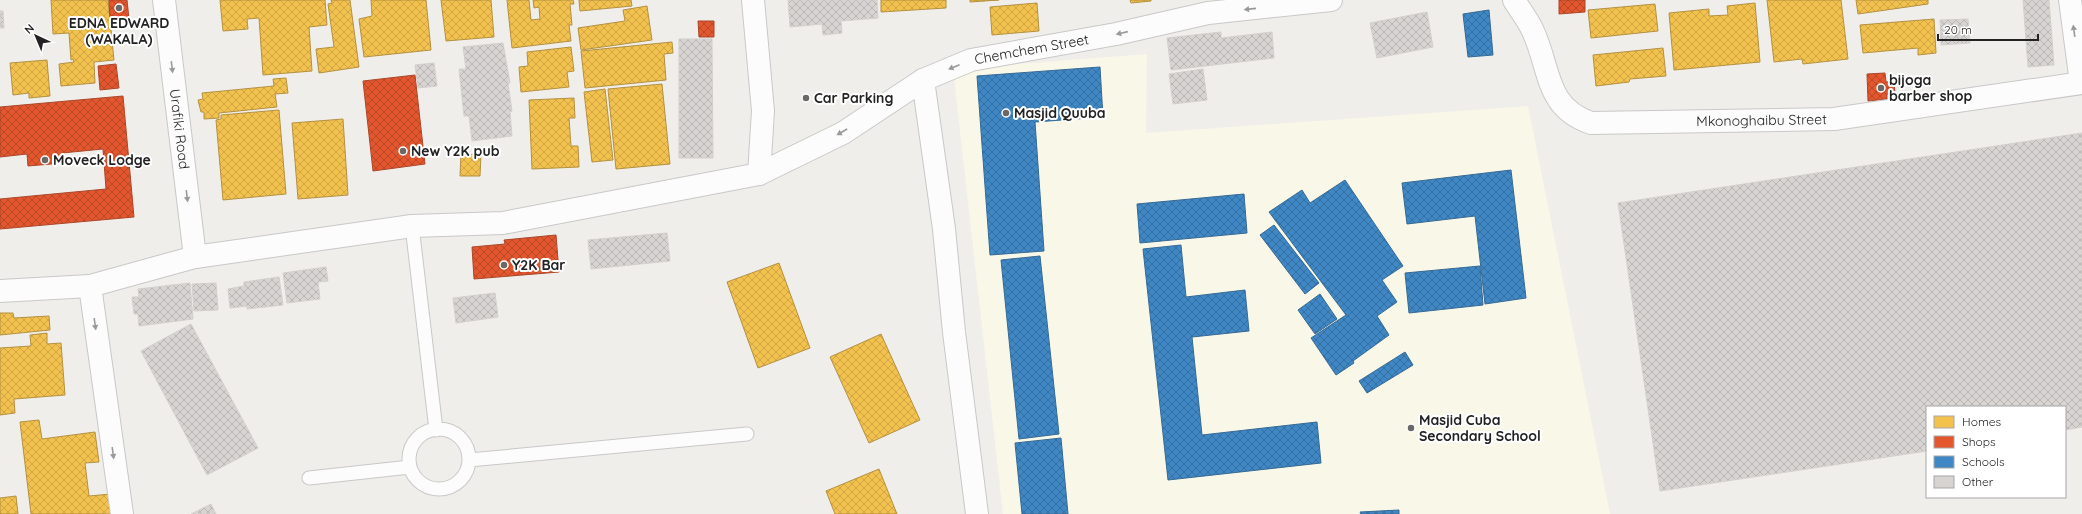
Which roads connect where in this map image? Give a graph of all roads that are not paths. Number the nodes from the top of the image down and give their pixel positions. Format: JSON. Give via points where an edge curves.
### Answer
{"nodes":[{"id":1,"x":164,"y":0,"type":"edge"},
{"id":2,"x":753,"y":0,"type":"edge"},
{"id":3,"x":1330,"y":0,"type":"edge"},
{"id":4,"x":1514,"y":0,"type":"edge"},
{"id":5,"x":2070,"y":0,"type":"edge"},
{"id":6,"x":923,"y":80,"type":"junction"},
{"id":7,"x":2081,"y":83,"type":"edge"},
{"id":8,"x":759,"y":174,"type":"junction"},
{"id":9,"x":412,"y":226,"type":"junction"},
{"id":10,"x":195,"y":257,"type":"junction"},
{"id":11,"x":90,"y":286,"type":"junction"},
{"id":12,"x":0,"y":291,"type":"edge"},
{"id":13,"x":436,"y":430,"type":"junction"},
{"id":14,"x":747,"y":434,"type":"dead end"},
{"id":15,"x":469,"y":460,"type":"junction"},
{"id":16,"x":410,"y":467,"type":"junction"},
{"id":17,"x":309,"y":478,"type":"dead end"},
{"id":18,"x":122,"y":514,"type":"edge"},
{"id":19,"x":977,"y":514,"type":"edge"}],
"edges":[{"from":1,"to":10,"type":"street","name":"Urafiki Road","one_way":true},
{"from":2,"to":8,"type":"street","via":[[763,111]]},
{"from":3,"to":6,"type":"street","name":"Chemchem Street","one_way":true,"via":[[1208,13],[1116,34],[971,60]]},
{"from":4,"to":7,"type":"street","name":"Mkonoghaibu Street","via":[[1532,29],[1555,96],[1564,109],[1576,118],[1591,123],[1834,119]]},
{"from":7,"to":5,"type":"street","one_way":true},
{"from":6,"to":8,"type":"street","name":"Chemchem Street","one_way":true,"via":[[843,133]]},
{"from":6,"to":19,"type":"street","via":[[944,229]]},
{"from":8,"to":9,"type":"street","name":"Chemchem Street","via":[[503,223]]},
{"from":9,"to":10,"type":"street","name":"Chemchem Street"},
{"from":9,"to":13,"type":"lane"},
{"from":10,"to":11,"type":"street","name":"Chemchem Street"},
{"from":11,"to":12,"type":"street","name":"Chemchem Street"},
{"from":11,"to":18,"type":"street","one_way":true},
{"from":13,"to":15,"type":"lane","via":[[449,431],[459,438],[467,447]]},
{"from":13,"to":16,"type":"lane","via":[[422,435],[412,446]]},
{"from":14,"to":15,"type":"lane"},
{"from":15,"to":16,"type":"lane","via":[[466,472],[459,482],[448,488],[436,489],[425,486],[415,478]]},
{"from":16,"to":17,"type":"lane"}]}
